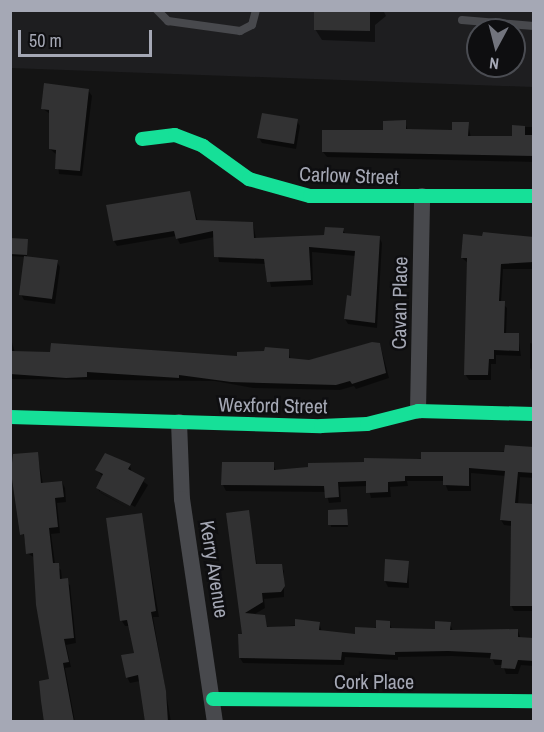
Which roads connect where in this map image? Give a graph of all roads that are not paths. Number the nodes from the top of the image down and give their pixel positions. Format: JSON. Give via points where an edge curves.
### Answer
{"nodes":[{"id":1,"x":157,"y":10,"type":"edge"},
{"id":2,"x":256,"y":10,"type":"edge"},
{"id":3,"x":462,"y":20,"type":"dead end"},
{"id":4,"x":534,"y":26,"type":"edge"},
{"id":5,"x":142,"y":139,"type":"dead end"},
{"id":6,"x":422,"y":196,"type":"junction"},
{"id":7,"x":534,"y":196,"type":"edge"},
{"id":8,"x":418,"y":411,"type":"junction"},
{"id":9,"x":534,"y":414,"type":"edge"},
{"id":10,"x":10,"y":417,"type":"edge"},
{"id":11,"x":179,"y":422,"type":"junction"},
{"id":12,"x":213,"y":699,"type":"junction"},
{"id":13,"x":534,"y":701,"type":"edge"},
{"id":14,"x":215,"y":722,"type":"edge"}],
"edges":[{"from":1,"to":2,"type":"lane","via":[[168,21],[240,31],[252,25]]},
{"from":3,"to":4,"type":"lane"},
{"from":5,"to":6,"type":"street","name":"Carlow Street","via":[[175,135],[203,146],[249,179],[279,190],[310,196]]},
{"from":6,"to":7,"type":"street","name":"Carlow Street"},
{"from":6,"to":8,"type":"street","name":"Cavan Place"},
{"from":8,"to":9,"type":"street","name":"Wexford Street"},
{"from":8,"to":11,"type":"street","name":"Wexford Street","via":[[368,423],[321,426]]},
{"from":10,"to":11,"type":"street","name":"Wexford Street"},
{"from":11,"to":12,"type":"street","name":"Kerry Avenue","via":[[182,499]]},
{"from":12,"to":13,"type":"street","name":"Cork Place"},
{"from":12,"to":14,"type":"street","name":"Kerry Avenue"}]}
